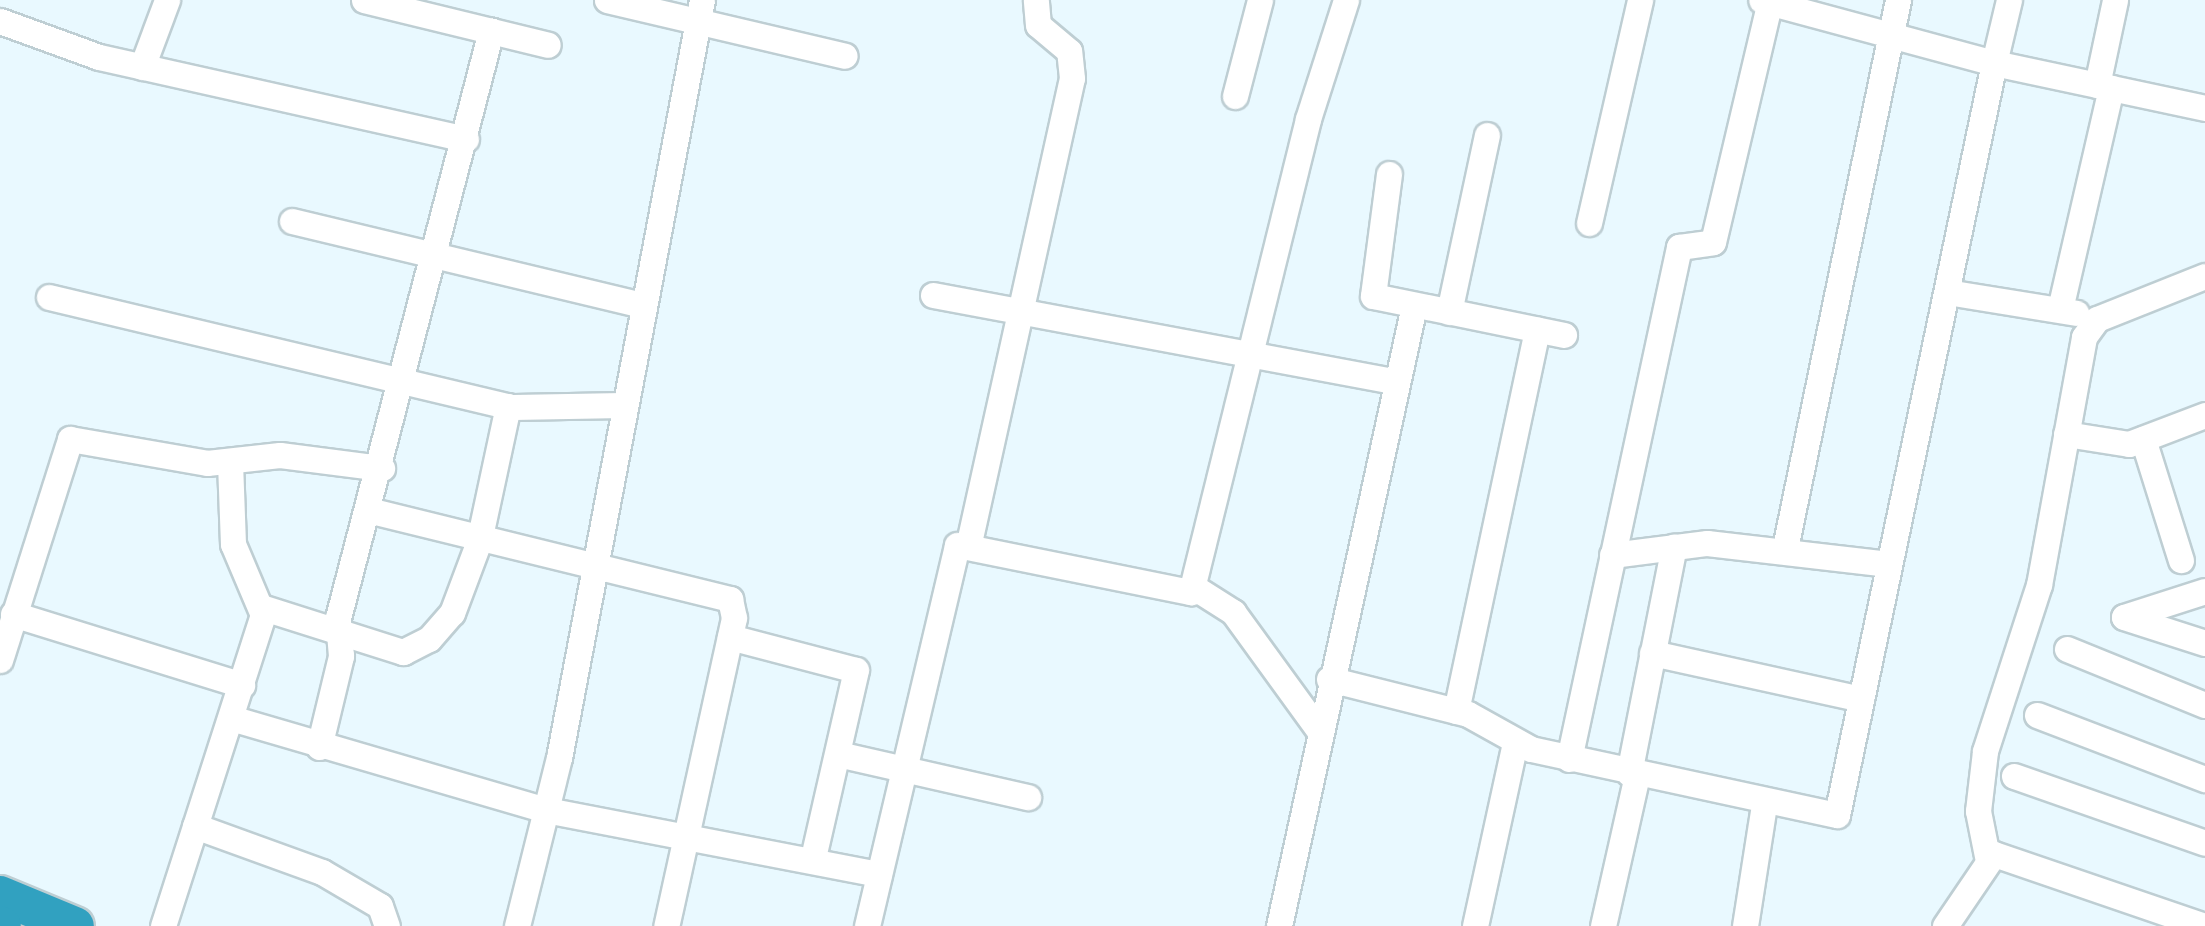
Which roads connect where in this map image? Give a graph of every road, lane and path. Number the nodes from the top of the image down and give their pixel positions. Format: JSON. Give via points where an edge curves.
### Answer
{"nodes":[{"id":1,"x":166,"y":0,"type":"edge"},
{"id":2,"x":364,"y":0,"type":"edge"},
{"id":3,"x":470,"y":0,"type":"edge"},
{"id":4,"x":607,"y":0,"type":"edge"},
{"id":5,"x":702,"y":0,"type":"edge"},
{"id":6,"x":1036,"y":0,"type":"edge"},
{"id":7,"x":1260,"y":0,"type":"edge"},
{"id":8,"x":1346,"y":0,"type":"edge"},
{"id":9,"x":1640,"y":0,"type":"edge"},
{"id":10,"x":1898,"y":0,"type":"edge"},
{"id":11,"x":2008,"y":0,"type":"edge"},
{"id":12,"x":2116,"y":0,"type":"edge"},
{"id":13,"x":1767,"y":1,"type":"edge"},
{"id":14,"x":654,"y":8,"type":"edge"},
{"id":15,"x":0,"y":21,"type":"edge"},
{"id":16,"x":695,"y":28,"type":"junction"},
{"id":17,"x":481,"y":29,"type":"junction"},
{"id":18,"x":1889,"y":34,"type":"junction"},
{"id":19,"x":548,"y":45,"type":"dead end"},
{"id":20,"x":845,"y":56,"type":"dead end"},
{"id":21,"x":1994,"y":63,"type":"junction"},
{"id":22,"x":142,"y":68,"type":"junction"},
{"id":23,"x":2104,"y":86,"type":"junction"},
{"id":24,"x":1235,"y":96,"type":"dead end"},
{"id":25,"x":2205,"y":108,"type":"edge"},
{"id":26,"x":1487,"y":135,"type":"dead end"},
{"id":27,"x":466,"y":139,"type":"junction"},
{"id":28,"x":1389,"y":174,"type":"dead end"},
{"id":29,"x":292,"y":221,"type":"dead end"},
{"id":30,"x":1588,"y":223,"type":"dead end"},
{"id":31,"x":438,"y":256,"type":"junction"},
{"id":32,"x":2205,"y":276,"type":"edge"},
{"id":33,"x":1948,"y":292,"type":"junction"},
{"id":34,"x":933,"y":295,"type":"dead end"},
{"id":35,"x":50,"y":297,"type":"dead end"},
{"id":36,"x":643,"y":305,"type":"junction"},
{"id":37,"x":1414,"y":306,"type":"junction"},
{"id":38,"x":2060,"y":309,"type":"junction"},
{"id":39,"x":1020,"y":312,"type":"junction"},
{"id":40,"x":1449,"y":312,"type":"junction"},
{"id":41,"x":2099,"y":318,"type":"junction"},
{"id":42,"x":1536,"y":329,"type":"junction"},
{"id":43,"x":1564,"y":334,"type":"dead end"},
{"id":44,"x":1252,"y":358,"type":"junction"},
{"id":45,"x":406,"y":375,"type":"junction"},
{"id":46,"x":1397,"y":382,"type":"junction"},
{"id":47,"x":508,"y":406,"type":"junction"},
{"id":48,"x":624,"y":406,"type":"junction"},
{"id":49,"x":2205,"y":416,"type":"edge"},
{"id":50,"x":2066,"y":434,"type":"junction"},
{"id":51,"x":2143,"y":439,"type":"junction"},
{"id":52,"x":230,"y":460,"type":"junction"},
{"id":53,"x":382,"y":468,"type":"junction"},
{"id":54,"x":372,"y":511,"type":"junction"},
{"id":55,"x":479,"y":541,"type":"junction"},
{"id":56,"x":1674,"y":546,"type":"junction"},
{"id":57,"x":968,"y":547,"type":"junction"},
{"id":58,"x":1785,"y":548,"type":"junction"},
{"id":59,"x":1612,"y":555,"type":"junction"},
{"id":60,"x":2181,"y":560,"type":"dead end"},
{"id":61,"x":1890,"y":564,"type":"junction"},
{"id":62,"x":594,"y":572,"type":"junction"},
{"id":63,"x":1192,"y":586,"type":"junction"},
{"id":64,"x":2205,"y":591,"type":"edge"},
{"id":65,"x":264,"y":608,"type":"junction"},
{"id":66,"x":12,"y":614,"type":"junction"},
{"id":67,"x":338,"y":633,"type":"junction"},
{"id":68,"x":730,"y":637,"type":"junction"},
{"id":69,"x":2205,"y":643,"type":"edge"},
{"id":70,"x":2067,"y":649,"type":"dead end"},
{"id":71,"x":1652,"y":654,"type":"junction"},
{"id":72,"x":0,"y":660,"type":"edge"},
{"id":73,"x":1328,"y":679,"type":"junction"},
{"id":74,"x":242,"y":685,"type":"junction"},
{"id":75,"x":1861,"y":698,"type":"junction"},
{"id":76,"x":2205,"y":705,"type":"edge"},
{"id":77,"x":1456,"y":711,"type":"junction"},
{"id":78,"x":2037,"y":715,"type":"dead end"},
{"id":79,"x":231,"y":718,"type":"junction"},
{"id":80,"x":1318,"y":728,"type":"junction"},
{"id":81,"x":1515,"y":743,"type":"junction"},
{"id":82,"x":319,"y":746,"type":"junction"},
{"id":83,"x":838,"y":754,"type":"junction"},
{"id":84,"x":1569,"y":759,"type":"junction"},
{"id":85,"x":904,"y":770,"type":"junction"},
{"id":86,"x":1633,"y":774,"type":"junction"},
{"id":87,"x":2014,"y":776,"type":"dead end"},
{"id":88,"x":2205,"y":778,"type":"edge"},
{"id":89,"x":1028,"y":798,"type":"dead end"},
{"id":90,"x":1764,"y":805,"type":"junction"},
{"id":91,"x":546,"y":810,"type":"junction"},
{"id":92,"x":195,"y":826,"type":"junction"},
{"id":93,"x":691,"y":832,"type":"junction"},
{"id":94,"x":2205,"y":844,"type":"edge"},
{"id":95,"x":1987,"y":856,"type":"junction"},
{"id":96,"x":813,"y":858,"type":"junction"},
{"id":97,"x":879,"y":874,"type":"junction"},
{"id":98,"x":0,"y":895,"type":"edge"},
{"id":99,"x":75,"y":926,"type":"edge"},
{"id":100,"x":163,"y":926,"type":"edge"},
{"id":101,"x":387,"y":926,"type":"edge"},
{"id":102,"x":516,"y":926,"type":"edge"},
{"id":103,"x":666,"y":926,"type":"edge"},
{"id":104,"x":866,"y":926,"type":"edge"},
{"id":105,"x":1279,"y":926,"type":"edge"},
{"id":106,"x":1475,"y":926,"type":"edge"},
{"id":107,"x":1603,"y":926,"type":"edge"},
{"id":108,"x":1745,"y":926,"type":"edge"},
{"id":109,"x":1945,"y":926,"type":"edge"},
{"id":110,"x":2204,"y":926,"type":"edge"}],
"edges":[{"from":1,"to":22,"type":"street"},
{"from":2,"to":17,"type":"street"},
{"from":3,"to":17,"type":"street"},
{"from":4,"to":14,"type":"street"},
{"from":5,"to":16,"type":"street"},
{"from":6,"to":39,"type":"street","via":[[1038,25],[1069,51],[1072,78]]},
{"from":7,"to":24,"type":"street"},
{"from":8,"to":44,"type":"street","via":[[1308,119]]},
{"from":9,"to":30,"type":"street"},
{"from":10,"to":18,"type":"street"},
{"from":11,"to":21,"type":"street"},
{"from":12,"to":23,"type":"street"},
{"from":13,"to":18,"type":"street"},
{"from":13,"to":59,"type":"street","via":[[1713,242],[1679,247]]},
{"from":14,"to":16,"type":"street"},
{"from":15,"to":22,"type":"street"},
{"from":16,"to":20,"type":"street"},
{"from":16,"to":36,"type":"street"},
{"from":17,"to":19,"type":"street"},
{"from":17,"to":27,"type":"street"},
{"from":18,"to":21,"type":"street"},
{"from":18,"to":58,"type":"street"},
{"from":21,"to":23,"type":"street"},
{"from":21,"to":33,"type":"street"},
{"from":22,"to":27,"type":"street"},
{"from":23,"to":25,"type":"street"},
{"from":23,"to":38,"type":"street"},
{"from":26,"to":40,"type":"street"},
{"from":27,"to":31,"type":"street"},
{"from":28,"to":37,"type":"street","via":[[1370,288]]},
{"from":29,"to":31,"type":"street"},
{"from":31,"to":36,"type":"street"},
{"from":31,"to":45,"type":"street"},
{"from":32,"to":41,"type":"street"},
{"from":33,"to":38,"type":"street"},
{"from":33,"to":61,"type":"street"},
{"from":34,"to":39,"type":"street"},
{"from":35,"to":45,"type":"street"},
{"from":36,"to":48,"type":"street"},
{"from":37,"to":40,"type":"street"},
{"from":37,"to":46,"type":"street"},
{"from":38,"to":41,"type":"street"},
{"from":39,"to":44,"type":"street"},
{"from":39,"to":57,"type":"street"},
{"from":40,"to":42,"type":"street"},
{"from":41,"to":50,"type":"street","via":[[2084,336]]},
{"from":42,"to":43,"type":"street"},
{"from":42,"to":77,"type":"street"},
{"from":44,"to":46,"type":"street"},
{"from":44,"to":63,"type":"street"},
{"from":45,"to":47,"type":"street"},
{"from":45,"to":53,"type":"street"},
{"from":46,"to":73,"type":"street"},
{"from":47,"to":48,"type":"street"},
{"from":47,"to":55,"type":"street"},
{"from":48,"to":62,"type":"street"},
{"from":49,"to":51,"type":"street"},
{"from":50,"to":51,"type":"street","via":[[2114,446]]},
{"from":50,"to":95,"type":"street","via":[[2034,606],[1986,751],[1978,811]]},
{"from":51,"to":60,"type":"street"},
{"from":52,"to":53,"type":"street","via":[[306,456]]},
{"from":52,"to":65,"type":"street","via":[[234,544]]},
{"from":52,"to":66,"type":"street","via":[[70,439]]},
{"from":53,"to":54,"type":"street"},
{"from":54,"to":55,"type":"street"},
{"from":54,"to":67,"type":"street"},
{"from":55,"to":62,"type":"street"},
{"from":55,"to":67,"type":"street","via":[[452,613],[413,651]]},
{"from":56,"to":58,"type":"street"},
{"from":56,"to":59,"type":"street"},
{"from":56,"to":71,"type":"street"},
{"from":57,"to":63,"type":"street"},
{"from":57,"to":85,"type":"street","via":[[956,545]]},
{"from":58,"to":61,"type":"street"},
{"from":59,"to":84,"type":"street"},
{"from":61,"to":75,"type":"street"},
{"from":62,"to":68,"type":"street","via":[[724,595],[735,610]]},
{"from":62,"to":91,"type":"street"},
{"from":63,"to":80,"type":"street","via":[[1233,612]]},
{"from":64,"to":69,"type":"street","via":[[2124,618]]},
{"from":65,"to":67,"type":"street"},
{"from":65,"to":74,"type":"street"},
{"from":66,"to":72,"type":"street"},
{"from":66,"to":74,"type":"street"},
{"from":67,"to":82,"type":"street"},
{"from":68,"to":83,"type":"street","via":[[856,670]]},
{"from":68,"to":93,"type":"street"},
{"from":70,"to":76,"type":"street"},
{"from":71,"to":75,"type":"street"},
{"from":71,"to":86,"type":"street"},
{"from":73,"to":77,"type":"street"},
{"from":73,"to":80,"type":"street"},
{"from":74,"to":79,"type":"street"},
{"from":75,"to":90,"type":"street","via":[[1837,815]]},
{"from":77,"to":81,"type":"street"},
{"from":78,"to":88,"type":"street"},
{"from":79,"to":82,"type":"street"},
{"from":79,"to":92,"type":"street"},
{"from":80,"to":105,"type":"street"},
{"from":81,"to":84,"type":"street"},
{"from":81,"to":106,"type":"street"},
{"from":82,"to":91,"type":"street"},
{"from":83,"to":85,"type":"street"},
{"from":83,"to":96,"type":"street"},
{"from":84,"to":86,"type":"street"},
{"from":85,"to":89,"type":"street"},
{"from":85,"to":97,"type":"street"},
{"from":86,"to":90,"type":"street"},
{"from":86,"to":107,"type":"street"},
{"from":87,"to":94,"type":"street"},
{"from":90,"to":108,"type":"street"},
{"from":91,"to":93,"type":"street"},
{"from":91,"to":102,"type":"street"},
{"from":92,"to":100,"type":"street"},
{"from":92,"to":101,"type":"street","via":[[322,872],[380,906]]},
{"from":93,"to":96,"type":"street"},
{"from":93,"to":103,"type":"street"},
{"from":95,"to":109,"type":"street"},
{"from":95,"to":110,"type":"street"},
{"from":96,"to":97,"type":"street"},
{"from":97,"to":104,"type":"street"},
{"from":98,"to":99,"type":"highway"}]}
